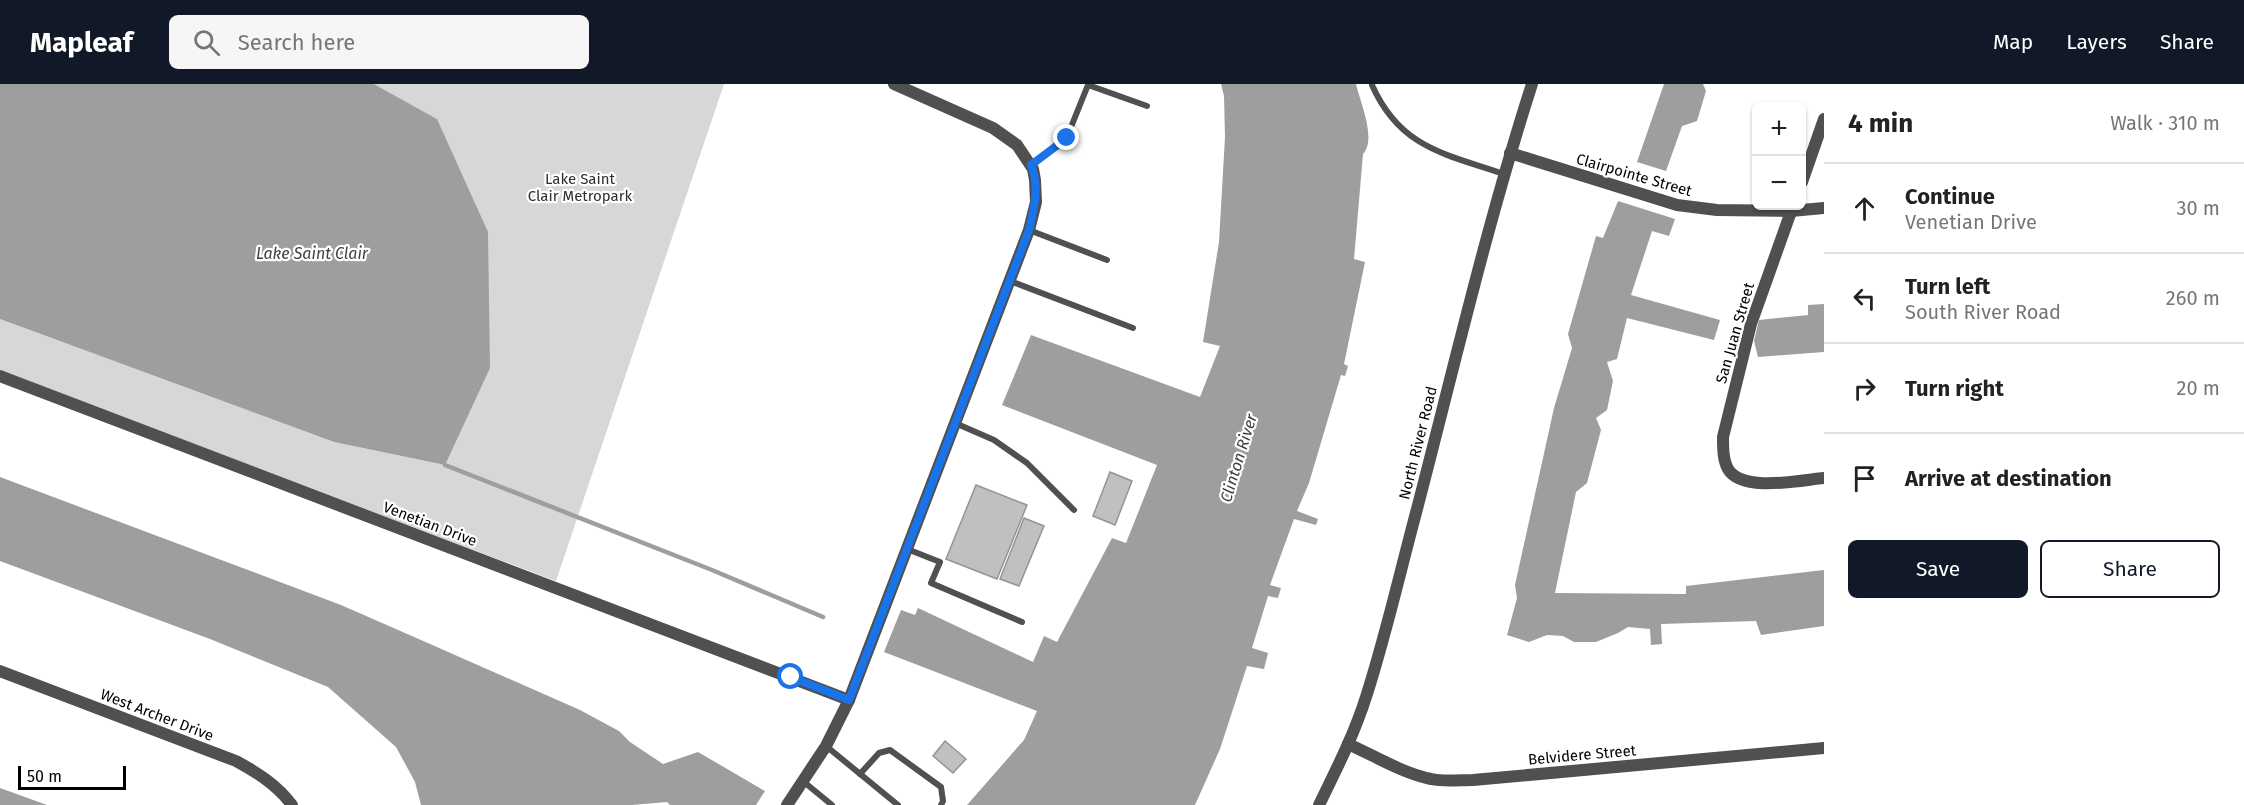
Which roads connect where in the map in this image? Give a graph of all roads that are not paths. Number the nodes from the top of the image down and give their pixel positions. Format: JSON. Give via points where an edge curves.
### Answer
{"nodes":[{"id":1,"x":894,"y":84,"type":"edge"},
{"id":2,"x":1532,"y":84,"type":"edge"},
{"id":3,"x":1371,"y":85,"type":"edge"},
{"id":4,"x":1147,"y":106,"type":"dead end"},
{"id":5,"x":1824,"y":119,"type":"edge"},
{"id":6,"x":1510,"y":153,"type":"junction"},
{"id":7,"x":1031,"y":165,"type":"junction"},
{"id":8,"x":1806,"y":171,"type":"edge"},
{"id":9,"x":1504,"y":174,"type":"junction"},
{"id":10,"x":1806,"y":208,"type":"edge"},
{"id":11,"x":1824,"y":208,"type":"edge"},
{"id":12,"x":1752,"y":209,"type":"edge"},
{"id":13,"x":1791,"y":210,"type":"edge"},
{"id":14,"x":1029,"y":230,"type":"junction"},
{"id":15,"x":1107,"y":260,"type":"dead end"},
{"id":16,"x":1010,"y":281,"type":"junction"},
{"id":17,"x":1133,"y":328,"type":"dead end"},
{"id":18,"x":0,"y":376,"type":"edge"},
{"id":19,"x":955,"y":423,"type":"junction"},
{"id":20,"x":1824,"y":478,"type":"edge"},
{"id":21,"x":1074,"y":510,"type":"dead end"},
{"id":22,"x":907,"y":548,"type":"junction"},
{"id":23,"x":1022,"y":622,"type":"dead end"},
{"id":24,"x":0,"y":671,"type":"edge"},
{"id":25,"x":849,"y":700,"type":"junction"},
{"id":26,"x":1348,"y":744,"type":"junction"},
{"id":27,"x":826,"y":746,"type":"junction"},
{"id":28,"x":1824,"y":748,"type":"edge"},
{"id":29,"x":860,"y":774,"type":"junction"},
{"id":30,"x":804,"y":782,"type":"junction"},
{"id":31,"x":292,"y":805,"type":"edge"},
{"id":32,"x":788,"y":805,"type":"edge"},
{"id":33,"x":832,"y":805,"type":"edge"},
{"id":34,"x":898,"y":805,"type":"edge"},
{"id":35,"x":941,"y":805,"type":"edge"},
{"id":36,"x":1318,"y":805,"type":"edge"}],
"edges":[{"from":1,"to":7,"type":"street","via":[[1000,133],[1017,145]]},
{"from":2,"to":6,"type":"street","name":"North River Road"},
{"from":3,"to":9,"type":"lane","via":[[1388,115],[1416,141]]},
{"from":4,"to":7,"type":"lane","via":[[1088,85],[1067,138]]},
{"from":5,"to":8,"type":"street"},
{"from":6,"to":9,"type":"street","name":"North River Road"},
{"from":6,"to":12,"type":"street","name":"Clairpointe Street","via":[[1677,205]]},
{"from":7,"to":14,"type":"street","via":[[1036,202]]},
{"from":9,"to":26,"type":"street","name":"North River Road","via":[[1380,649]]},
{"from":10,"to":11,"type":"street","name":"Clairpointe Street"},
{"from":13,"to":20,"type":"street","name":"San Juan Street","via":[[1751,324],[1725,426],[1723,454],[1729,471],[1758,484]]},
{"from":14,"to":15,"type":"lane"},
{"from":14,"to":16,"type":"street"},
{"from":16,"to":17,"type":"lane"},
{"from":16,"to":19,"type":"street"},
{"from":18,"to":25,"type":"street","name":"Venetian Drive"},
{"from":19,"to":21,"type":"lane","via":[[994,440],[1027,463]]},
{"from":19,"to":22,"type":"street"},
{"from":22,"to":23,"type":"lane","via":[[940,562],[931,583]]},
{"from":22,"to":25,"type":"street"},
{"from":24,"to":31,"type":"street","name":"West Archer Drive","via":[[236,761],[259,773]]},
{"from":25,"to":27,"type":"street"},
{"from":26,"to":28,"type":"street","name":"Belvidere Street","via":[[1406,771],[1450,780]]},
{"from":26,"to":36,"type":"street","name":"North River Road"},
{"from":27,"to":29,"type":"lane"},
{"from":27,"to":30,"type":"street"},
{"from":29,"to":34,"type":"lane"},
{"from":29,"to":35,"type":"lane","via":[[879,753],[890,750],[941,787]]},
{"from":30,"to":32,"type":"street"},
{"from":30,"to":33,"type":"lane"}]}
